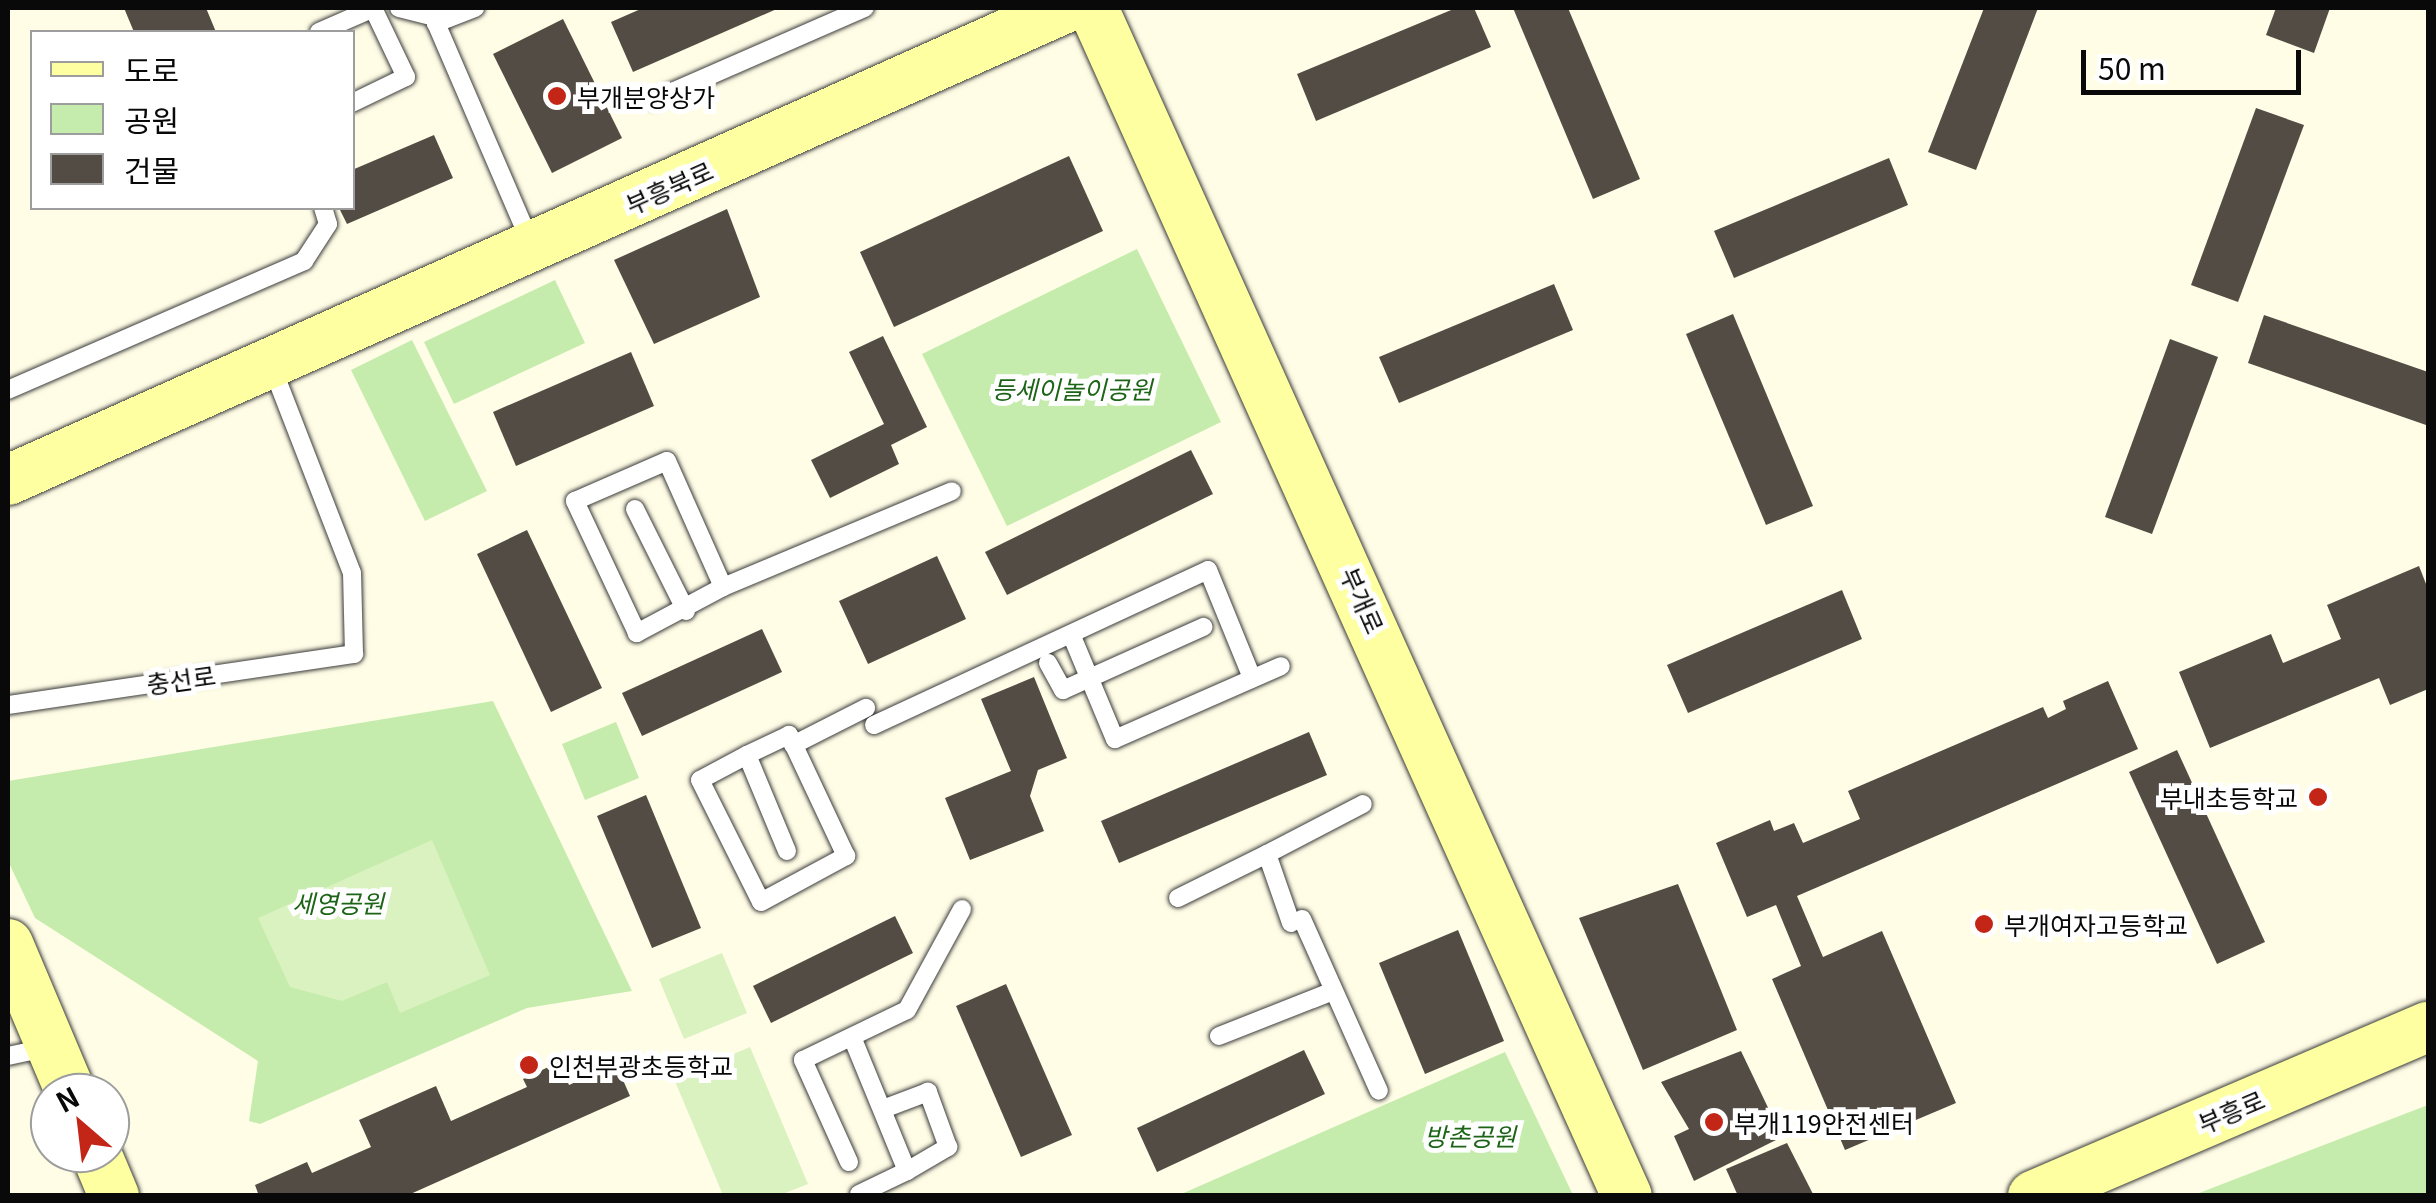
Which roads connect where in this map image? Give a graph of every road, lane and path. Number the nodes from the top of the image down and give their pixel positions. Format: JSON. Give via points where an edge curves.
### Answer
{"nodes":[{"id":1,"x":373,"y":8,"type":"edge"},
{"id":2,"x":399,"y":8,"type":"edge"},
{"id":3,"x":475,"y":8,"type":"edge"},
{"id":4,"x":865,"y":8,"type":"edge"},
{"id":5,"x":1065,"y":8,"type":"edge"},
{"id":6,"x":1093,"y":8,"type":"edge"},
{"id":7,"x":439,"y":16,"type":"edge"},
{"id":8,"x":323,"y":30,"type":"edge"},
{"id":9,"x":654,"y":100,"type":"dead end"},
{"id":10,"x":355,"y":102,"type":"edge"},
{"id":11,"x":324,"y":210,"type":"edge"},
{"id":12,"x":533,"y":247,"type":"junction"},
{"id":13,"x":271,"y":363,"type":"junction"},
{"id":14,"x":8,"y":390,"type":"edge"},
{"id":15,"x":8,"y":480,"type":"edge"},
{"id":16,"x":952,"y":492,"type":"dead end"},
{"id":17,"x":636,"y":509,"type":"dead end"},
{"id":18,"x":723,"y":586,"type":"junction"},
{"id":19,"x":686,"y":611,"type":"junction"},
{"id":20,"x":1204,"y":627,"type":"dead end"},
{"id":21,"x":1071,"y":634,"type":"junction"},
{"id":22,"x":1048,"y":663,"type":"dead end"},
{"id":23,"x":1282,"y":666,"type":"dead end"},
{"id":24,"x":1090,"y":678,"type":"junction"},
{"id":25,"x":1252,"y":678,"type":"junction"},
{"id":26,"x":8,"y":705,"type":"edge"},
{"id":27,"x":793,"y":745,"type":"junction"},
{"id":28,"x":747,"y":755,"type":"junction"},
{"id":29,"x":1363,"y":804,"type":"dead end"},
{"id":30,"x":787,"y":851,"type":"dead end"},
{"id":31,"x":1267,"y":854,"type":"junction"},
{"id":32,"x":1178,"y":898,"type":"dead end"},
{"id":33,"x":962,"y":909,"type":"dead end"},
{"id":34,"x":8,"y":944,"type":"edge"},
{"id":35,"x":1333,"y":991,"type":"junction"},
{"id":36,"x":2428,"y":1027,"type":"edge"},
{"id":37,"x":852,"y":1036,"type":"junction"},
{"id":38,"x":1219,"y":1036,"type":"dead end"},
{"id":39,"x":29,"y":1051,"type":"edge"},
{"id":40,"x":51,"y":1073,"type":"edge"},
{"id":41,"x":1379,"y":1091,"type":"dead end"},
{"id":42,"x":883,"y":1109,"type":"junction"},
{"id":43,"x":849,"y":1162,"type":"dead end"},
{"id":44,"x":907,"y":1171,"type":"junction"},
{"id":45,"x":859,"y":1194,"type":"edge"},
{"id":46,"x":1627,"y":1196,"type":"edge"},
{"id":47,"x":2033,"y":1196,"type":"edge"}],
"edges":[{"from":1,"to":8,"type":"lane"},
{"from":1,"to":10,"type":"lane","via":[[406,76]]},
{"from":2,"to":7,"type":"lane"},
{"from":3,"to":7,"type":"lane"},
{"from":4,"to":9,"type":"lane"},
{"from":5,"to":12,"type":"street","name":"부흥북로"},
{"from":6,"to":46,"type":"street","name":"부개로"},
{"from":7,"to":12,"type":"lane"},
{"from":11,"to":14,"type":"lane","via":[[328,224],[304,261]]},
{"from":12,"to":13,"type":"street","name":"부흥북로"},
{"from":13,"to":15,"type":"street","name":"부흥북로"},
{"from":13,"to":26,"type":"lane","name":"충선로","via":[[352,573],[354,654]]},
{"from":16,"to":18,"type":"lane"},
{"from":17,"to":19,"type":"lane"},
{"from":18,"to":19,"type":"lane"},
{"from":18,"to":19,"type":"lane","via":[[667,462],[575,502],[637,633]]},
{"from":20,"to":24,"type":"lane"},
{"from":21,"to":24,"type":"lane"},
{"from":21,"to":25,"type":"lane","via":[[1208,570]]},
{"from":21,"to":27,"type":"lane"},
{"from":22,"to":24,"type":"lane","via":[[1063,690]]},
{"from":23,"to":25,"type":"lane"},
{"from":24,"to":25,"type":"lane","via":[[1114,739]]},
{"from":27,"to":28,"type":"lane","via":[[789,735]]},
{"from":27,"to":28,"type":"lane","via":[[846,856],[761,902],[700,780]]},
{"from":28,"to":30,"type":"lane"},
{"from":29,"to":31,"type":"lane"},
{"from":31,"to":32,"type":"lane"},
{"from":31,"to":35,"type":"lane"},
{"from":33,"to":37,"type":"lane","via":[[906,1010]]},
{"from":34,"to":39,"type":"street"},
{"from":35,"to":38,"type":"lane"},
{"from":35,"to":41,"type":"lane"},
{"from":36,"to":47,"type":"street","name":"부흥로"},
{"from":37,"to":42,"type":"lane"},
{"from":37,"to":43,"type":"lane","via":[[803,1060]]},
{"from":39,"to":40,"type":"street"},
{"from":42,"to":44,"type":"lane"},
{"from":42,"to":44,"type":"lane","via":[[928,1092],[948,1147]]},
{"from":44,"to":45,"type":"lane"}]}
